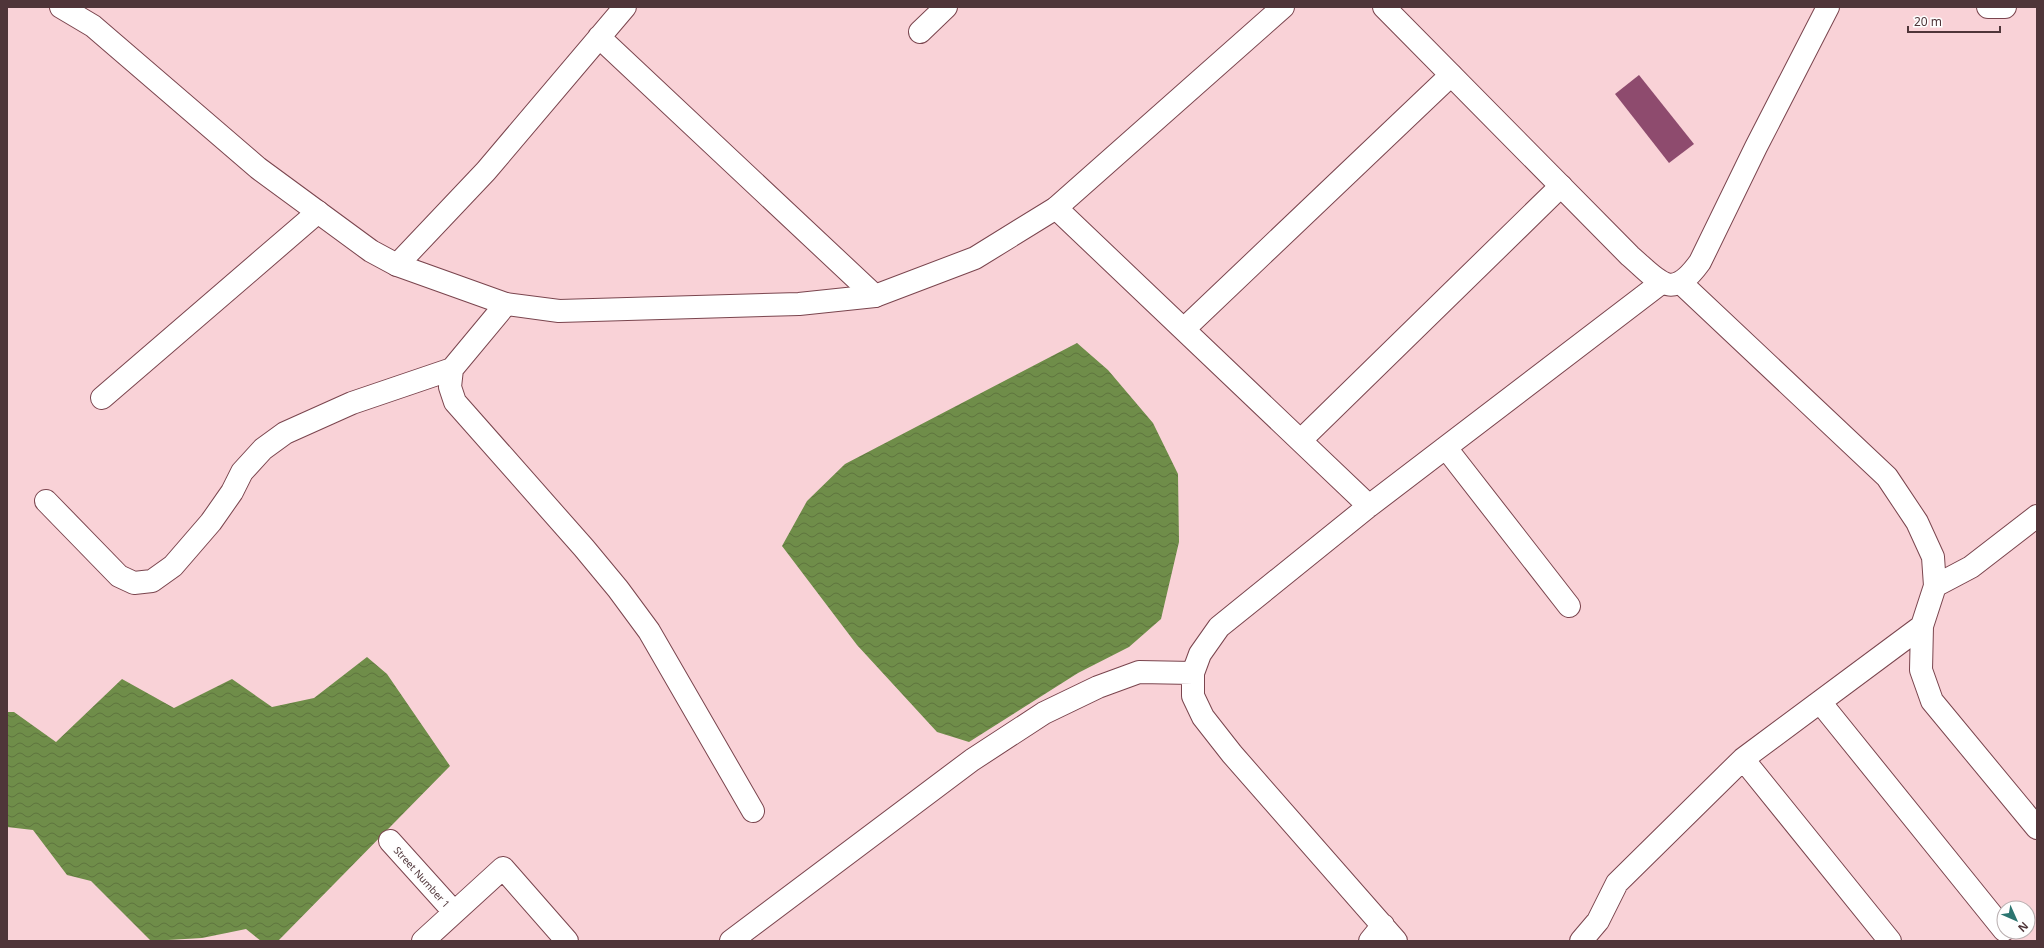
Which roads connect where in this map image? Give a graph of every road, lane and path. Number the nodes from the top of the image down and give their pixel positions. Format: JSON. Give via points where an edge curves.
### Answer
{"nodes":[{"id":1,"x":61,"y":7,"type":"edge"},
{"id":2,"x":625,"y":7,"type":"edge"},
{"id":3,"x":946,"y":7,"type":"edge"},
{"id":4,"x":1283,"y":7,"type":"edge"},
{"id":5,"x":1384,"y":7,"type":"edge"},
{"id":6,"x":1828,"y":7,"type":"edge"},
{"id":7,"x":1988,"y":7,"type":"edge"},
{"id":8,"x":2005,"y":7,"type":"edge"},
{"id":9,"x":920,"y":32,"type":"dead end"},
{"id":10,"x":599,"y":37,"type":"junction"},
{"id":11,"x":1452,"y":75,"type":"junction"},
{"id":12,"x":1561,"y":186,"type":"junction"},
{"id":13,"x":1056,"y":208,"type":"junction"},
{"id":14,"x":318,"y":212,"type":"junction"},
{"id":15,"x":397,"y":265,"type":"junction"},
{"id":16,"x":1671,"y":283,"type":"junction"},
{"id":17,"x":875,"y":296,"type":"junction"},
{"id":18,"x":506,"y":304,"type":"junction"},
{"id":19,"x":1184,"y":329,"type":"junction"},
{"id":20,"x":452,"y":369,"type":"junction"},
{"id":21,"x":102,"y":398,"type":"dead end"},
{"id":22,"x":1301,"y":440,"type":"junction"},
{"id":23,"x":1446,"y":448,"type":"junction"},
{"id":24,"x":46,"y":501,"type":"dead end"},
{"id":25,"x":1369,"y":506,"type":"junction"},
{"id":26,"x":2037,"y":516,"type":"edge"},
{"id":27,"x":1935,"y":586,"type":"junction"},
{"id":28,"x":1569,"y":606,"type":"dead end"},
{"id":29,"x":1922,"y":626,"type":"junction"},
{"id":30,"x":1193,"y":673,"type":"junction"},
{"id":31,"x":1820,"y":702,"type":"junction"},
{"id":32,"x":1742,"y":759,"type":"junction"},
{"id":33,"x":753,"y":811,"type":"dead end"},
{"id":34,"x":2037,"y":828,"type":"edge"},
{"id":35,"x":390,"y":841,"type":"dead end"},
{"id":36,"x":454,"y":912,"type":"junction"},
{"id":37,"x":1996,"y":920,"type":"edge"},
{"id":38,"x":1376,"y":933,"type":"edge"},
{"id":39,"x":423,"y":941,"type":"edge"},
{"id":40,"x":567,"y":941,"type":"edge"},
{"id":41,"x":731,"y":941,"type":"edge"},
{"id":42,"x":1396,"y":941,"type":"edge"},
{"id":43,"x":1581,"y":941,"type":"edge"},
{"id":44,"x":1890,"y":941,"type":"edge"}],
"edges":[{"from":1,"to":14,"type":"street","via":[[93,26],[258,168]]},
{"from":2,"to":10,"type":"street"},
{"from":3,"to":9,"type":"street"},
{"from":4,"to":13,"type":"street"},
{"from":5,"to":11,"type":"street"},
{"from":6,"to":16,"type":"street","via":[[1700,262],[1690,275]]},
{"from":7,"to":8,"type":"street"},
{"from":10,"to":15,"type":"street","via":[[486,171]]},
{"from":10,"to":17,"type":"street"},
{"from":11,"to":12,"type":"street"},
{"from":11,"to":19,"type":"street"},
{"from":12,"to":16,"type":"street","via":[[1630,256]]},
{"from":12,"to":22,"type":"street"},
{"from":13,"to":17,"type":"street","via":[[975,258]]},
{"from":13,"to":19,"type":"street"},
{"from":14,"to":15,"type":"street","via":[[371,252]]},
{"from":14,"to":21,"type":"street"},
{"from":15,"to":18,"type":"street"},
{"from":16,"to":23,"type":"street"},
{"from":16,"to":27,"type":"street","via":[[1887,478],[1917,522],[1930,550],[1933,557]]},
{"from":17,"to":18,"type":"street","via":[[799,304],[559,311]]},
{"from":18,"to":20,"type":"street"},
{"from":19,"to":22,"type":"street"},
{"from":20,"to":24,"type":"street","via":[[352,403],[285,433],[263,449],[242,472],[232,492],[211,522],[173,566],[152,581],[134,583],[119,576]]},
{"from":20,"to":33,"type":"street","via":[[450,387],[455,402],[584,548],[649,631]]},
{"from":22,"to":25,"type":"street"},
{"from":23,"to":25,"type":"street"},
{"from":23,"to":28,"type":"street"},
{"from":25,"to":30,"type":"street","via":[[1219,628],[1200,654]]},
{"from":26,"to":27,"type":"street","via":[[1971,566]]},
{"from":27,"to":29,"type":"street"},
{"from":29,"to":31,"type":"street"},
{"from":29,"to":34,"type":"street","via":[[1921,670],[1932,701]]},
{"from":30,"to":38,"type":"street","via":[[1193,696],[1203,716]]},
{"from":30,"to":41,"type":"street","via":[[1139,672],[1098,687],[1044,713],[972,760]]},
{"from":31,"to":32,"type":"street"},
{"from":31,"to":37,"type":"street"},
{"from":32,"to":43,"type":"street","via":[[1617,883],[1598,921]]},
{"from":32,"to":44,"type":"street"},
{"from":35,"to":36,"type":"street","name":"Street Number 1"},
{"from":36,"to":39,"type":"street"},
{"from":36,"to":40,"type":"street","via":[[503,868]]},
{"from":38,"to":42,"type":"street"}]}
